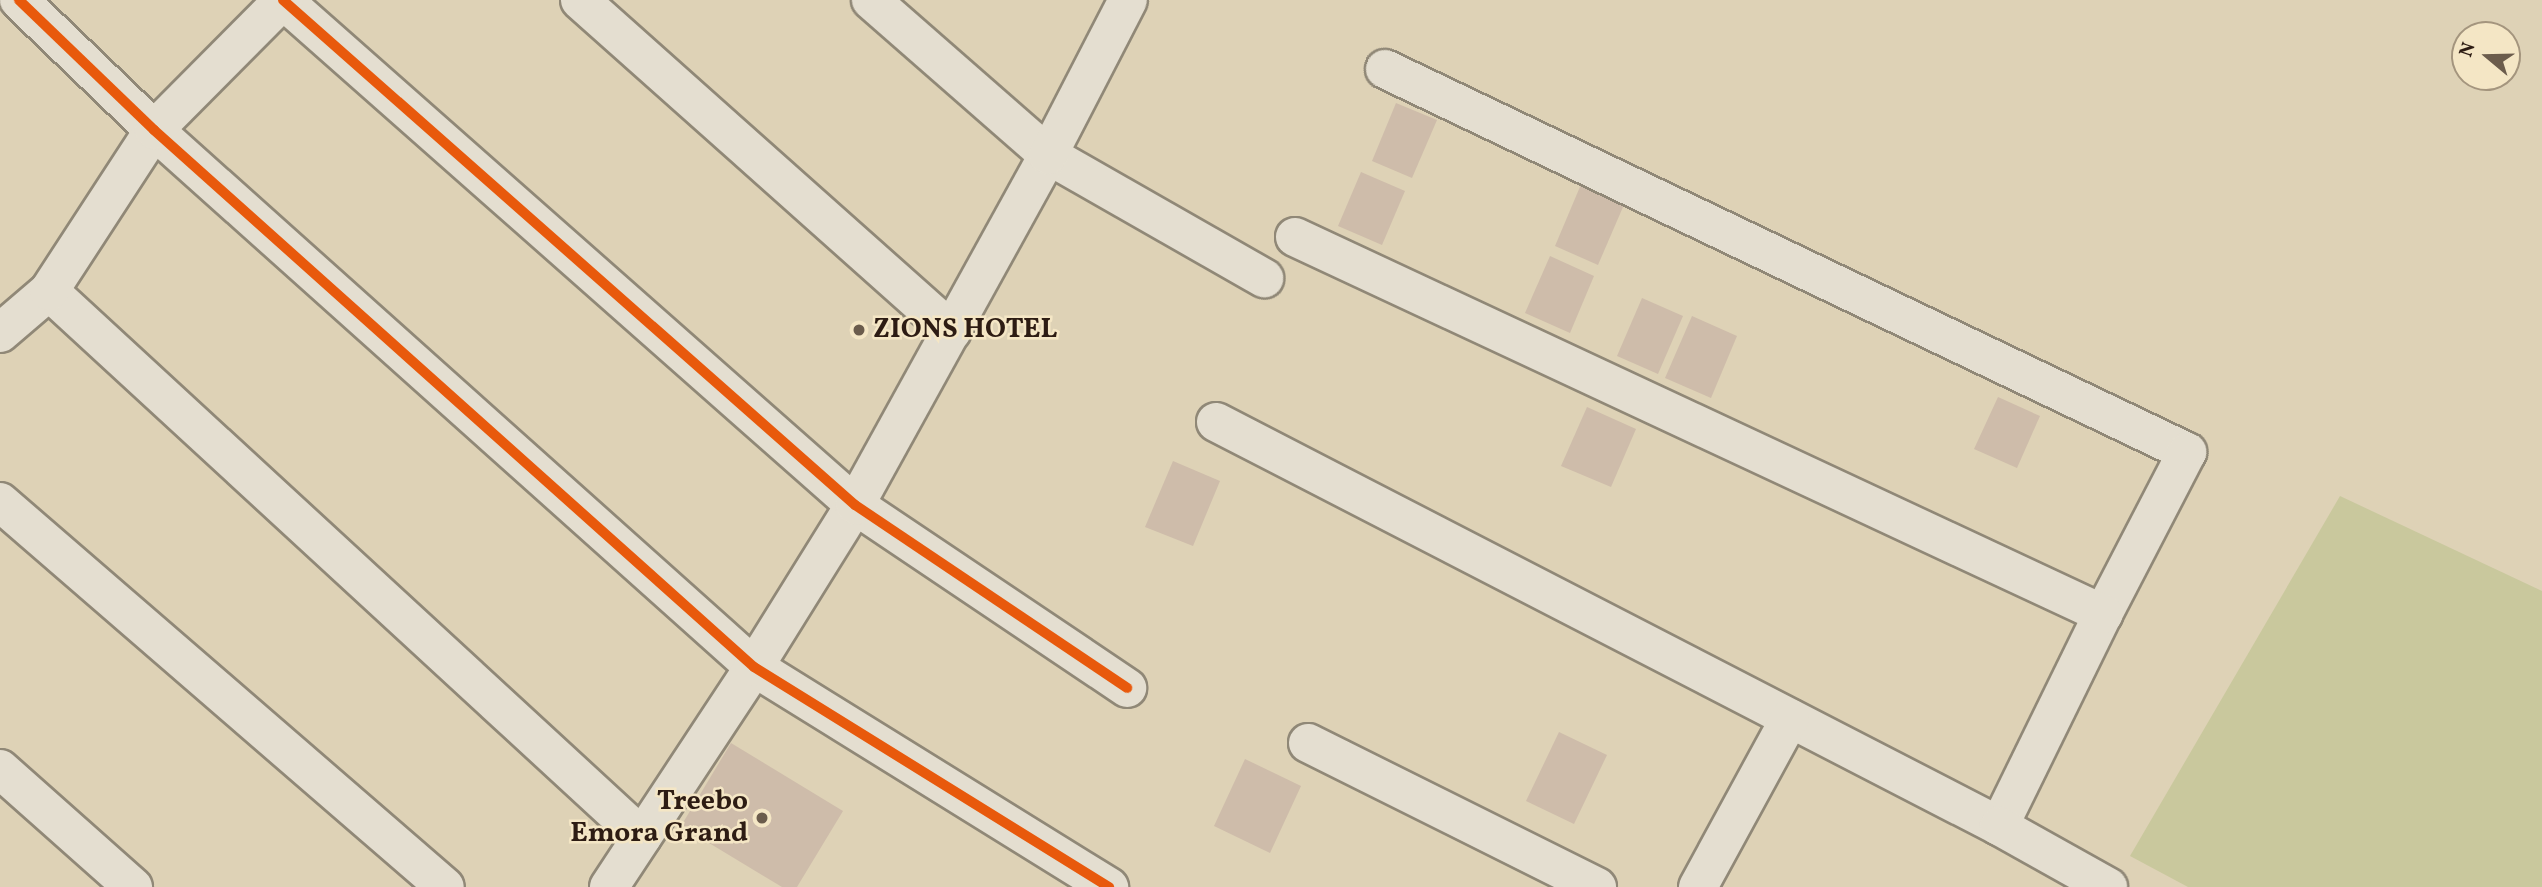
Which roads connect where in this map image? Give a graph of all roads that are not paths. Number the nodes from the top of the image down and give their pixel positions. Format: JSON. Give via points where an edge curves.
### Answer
{"nodes":[{"id":1,"x":19,"y":0,"type":"edge"},
{"id":2,"x":283,"y":0,"type":"edge"},
{"id":3,"x":580,"y":0,"type":"edge"},
{"id":4,"x":871,"y":0,"type":"edge"},
{"id":5,"x":1128,"y":0,"type":"edge"},
{"id":6,"x":1385,"y":69,"type":"dead end"},
{"id":7,"x":154,"y":130,"type":"junction"},
{"id":8,"x":1048,"y":155,"type":"junction"},
{"id":9,"x":1295,"y":237,"type":"dead end"},
{"id":10,"x":1264,"y":278,"type":"dead end"},
{"id":11,"x":49,"y":291,"type":"junction"},
{"id":12,"x":952,"y":331,"type":"junction"},
{"id":13,"x":0,"y":333,"type":"edge"},
{"id":14,"x":1216,"y":422,"type":"dead end"},
{"id":15,"x":0,"y":502,"type":"edge"},
{"id":16,"x":855,"y":505,"type":"junction"},
{"id":17,"x":2103,"y":614,"type":"junction"},
{"id":18,"x":754,"y":667,"type":"junction"},
{"id":19,"x":1127,"y":688,"type":"dead end"},
{"id":20,"x":1790,"y":718,"type":"junction"},
{"id":21,"x":1308,"y":743,"type":"dead end"},
{"id":22,"x":0,"y":768,"type":"edge"},
{"id":23,"x":2000,"y":826,"type":"junction"},
{"id":24,"x":642,"y":837,"type":"junction"},
{"id":25,"x":133,"y":887,"type":"edge"},
{"id":26,"x":445,"y":887,"type":"edge"},
{"id":27,"x":609,"y":887,"type":"edge"},
{"id":28,"x":1109,"y":887,"type":"edge"},
{"id":29,"x":1597,"y":887,"type":"edge"},
{"id":30,"x":1698,"y":887,"type":"edge"},
{"id":31,"x":2108,"y":887,"type":"edge"}],
"edges":[{"from":1,"to":7,"type":"street"},
{"from":2,"to":7,"type":"street"},
{"from":2,"to":16,"type":"street"},
{"from":3,"to":12,"type":"street"},
{"from":4,"to":8,"type":"street"},
{"from":5,"to":8,"type":"street"},
{"from":6,"to":17,"type":"street","via":[[2187,452]]},
{"from":7,"to":11,"type":"street"},
{"from":7,"to":18,"type":"street"},
{"from":8,"to":10,"type":"street"},
{"from":8,"to":12,"type":"street"},
{"from":9,"to":17,"type":"street"},
{"from":11,"to":13,"type":"street"},
{"from":11,"to":24,"type":"street"},
{"from":12,"to":16,"type":"street"},
{"from":14,"to":20,"type":"street"},
{"from":15,"to":26,"type":"street"},
{"from":16,"to":18,"type":"street"},
{"from":16,"to":19,"type":"street"},
{"from":17,"to":23,"type":"street"},
{"from":18,"to":24,"type":"street"},
{"from":18,"to":28,"type":"street"},
{"from":20,"to":23,"type":"street"},
{"from":20,"to":30,"type":"street"},
{"from":21,"to":29,"type":"street"},
{"from":22,"to":25,"type":"street"},
{"from":23,"to":31,"type":"street"},
{"from":24,"to":27,"type":"street"}]}
